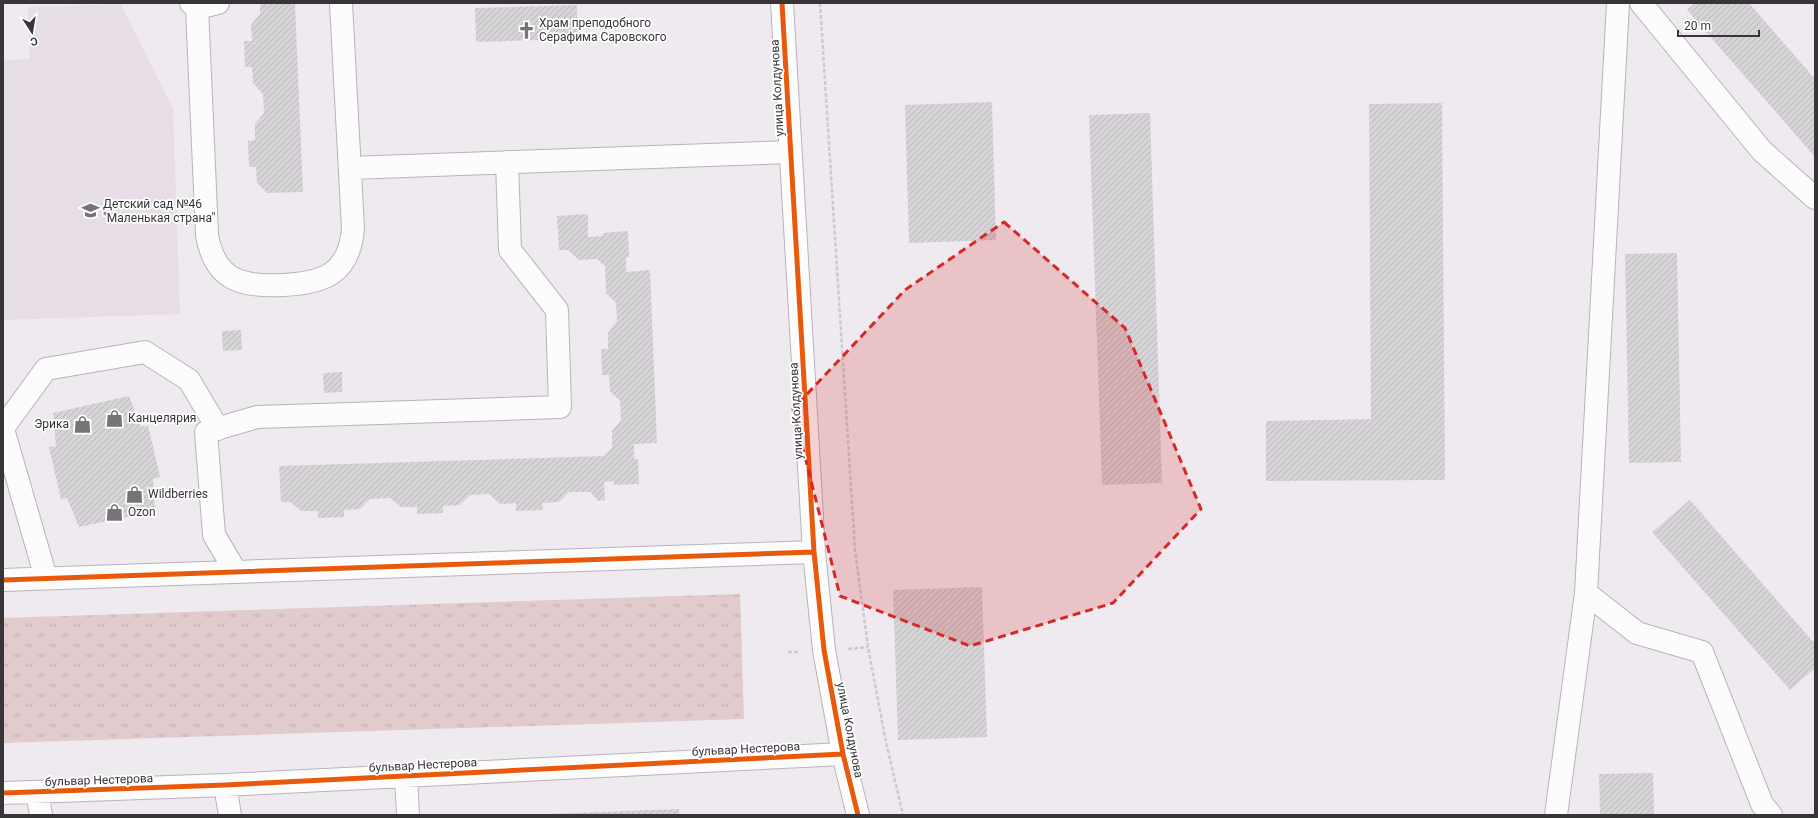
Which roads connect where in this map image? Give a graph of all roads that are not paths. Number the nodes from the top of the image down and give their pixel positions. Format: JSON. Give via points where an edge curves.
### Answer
{"nodes":[{"id":1,"x":218,"y":3,"type":"edge"},
{"id":2,"x":341,"y":3,"type":"edge"},
{"id":3,"x":782,"y":3,"type":"edge"},
{"id":4,"x":1618,"y":3,"type":"edge"},
{"id":5,"x":1641,"y":3,"type":"edge"},
{"id":6,"x":194,"y":5,"type":"edge"},
{"id":7,"x":790,"y":152,"type":"junction"},
{"id":8,"x":507,"y":162,"type":"junction"},
{"id":9,"x":350,"y":168,"type":"junction"},
{"id":10,"x":1815,"y":198,"type":"edge"},
{"id":11,"x":3,"y":429,"type":"edge"},
{"id":12,"x":218,"y":429,"type":"junction"},
{"id":13,"x":814,"y":552,"type":"junction"},
{"id":14,"x":236,"y":572,"type":"junction"},
{"id":15,"x":46,"y":578,"type":"junction"},
{"id":16,"x":3,"y":580,"type":"edge"},
{"id":17,"x":1586,"y":593,"type":"junction"},
{"id":18,"x":844,"y":754,"type":"junction"},
{"id":19,"x":406,"y":776,"type":"junction"},
{"id":20,"x":225,"y":785,"type":"junction"},
{"id":21,"x":37,"y":792,"type":"junction"},
{"id":22,"x":3,"y":793,"type":"edge"},
{"id":23,"x":41,"y":815,"type":"edge"},
{"id":24,"x":230,"y":815,"type":"edge"},
{"id":25,"x":408,"y":815,"type":"edge"},
{"id":26,"x":858,"y":815,"type":"edge"},
{"id":27,"x":1556,"y":815,"type":"edge"},
{"id":28,"x":1771,"y":815,"type":"edge"}],
"edges":[{"from":1,"to":6,"type":"street"},
{"from":2,"to":9,"type":"street"},
{"from":3,"to":7,"type":"street","name":"улица Колдунова"},
{"from":4,"to":17,"type":"street"},
{"from":5,"to":10,"type":"street","via":[[1762,151]]},
{"from":6,"to":9,"type":"street","via":[[206,235],[212,255],[224,272],[248,285],[262,286],[316,282],[339,267],[347,256],[353,229]]},
{"from":7,"to":8,"type":"street"},
{"from":7,"to":13,"type":"street","name":"улица Колдунова"},
{"from":8,"to":9,"type":"street"},
{"from":8,"to":12,"type":"street","via":[[510,250],[557,310],[560,407],[257,417]]},
{"from":11,"to":12,"type":"street","via":[[46,369],[145,352],[189,380]]},
{"from":11,"to":15,"type":"street"},
{"from":12,"to":14,"type":"street","via":[[206,432],[214,535]]},
{"from":13,"to":14,"type":"street"},
{"from":13,"to":18,"type":"street","name":"улица Колдунова","via":[[824,650]]},
{"from":14,"to":15,"type":"street"},
{"from":15,"to":16,"type":"street"},
{"from":17,"to":27,"type":"street"},
{"from":17,"to":28,"type":"street","via":[[1637,633],[1702,652],[1762,804]]},
{"from":18,"to":19,"type":"street","name":"бульвар Нестерова"},
{"from":18,"to":26,"type":"street","name":"улица Колдунова"},
{"from":19,"to":20,"type":"street","name":"бульвар Нестерова"},
{"from":19,"to":25,"type":"street"},
{"from":20,"to":21,"type":"street","name":"бульвар Нестерова"},
{"from":20,"to":24,"type":"street"},
{"from":21,"to":22,"type":"street","name":"бульвар Нестерова"},
{"from":21,"to":23,"type":"street"}]}
